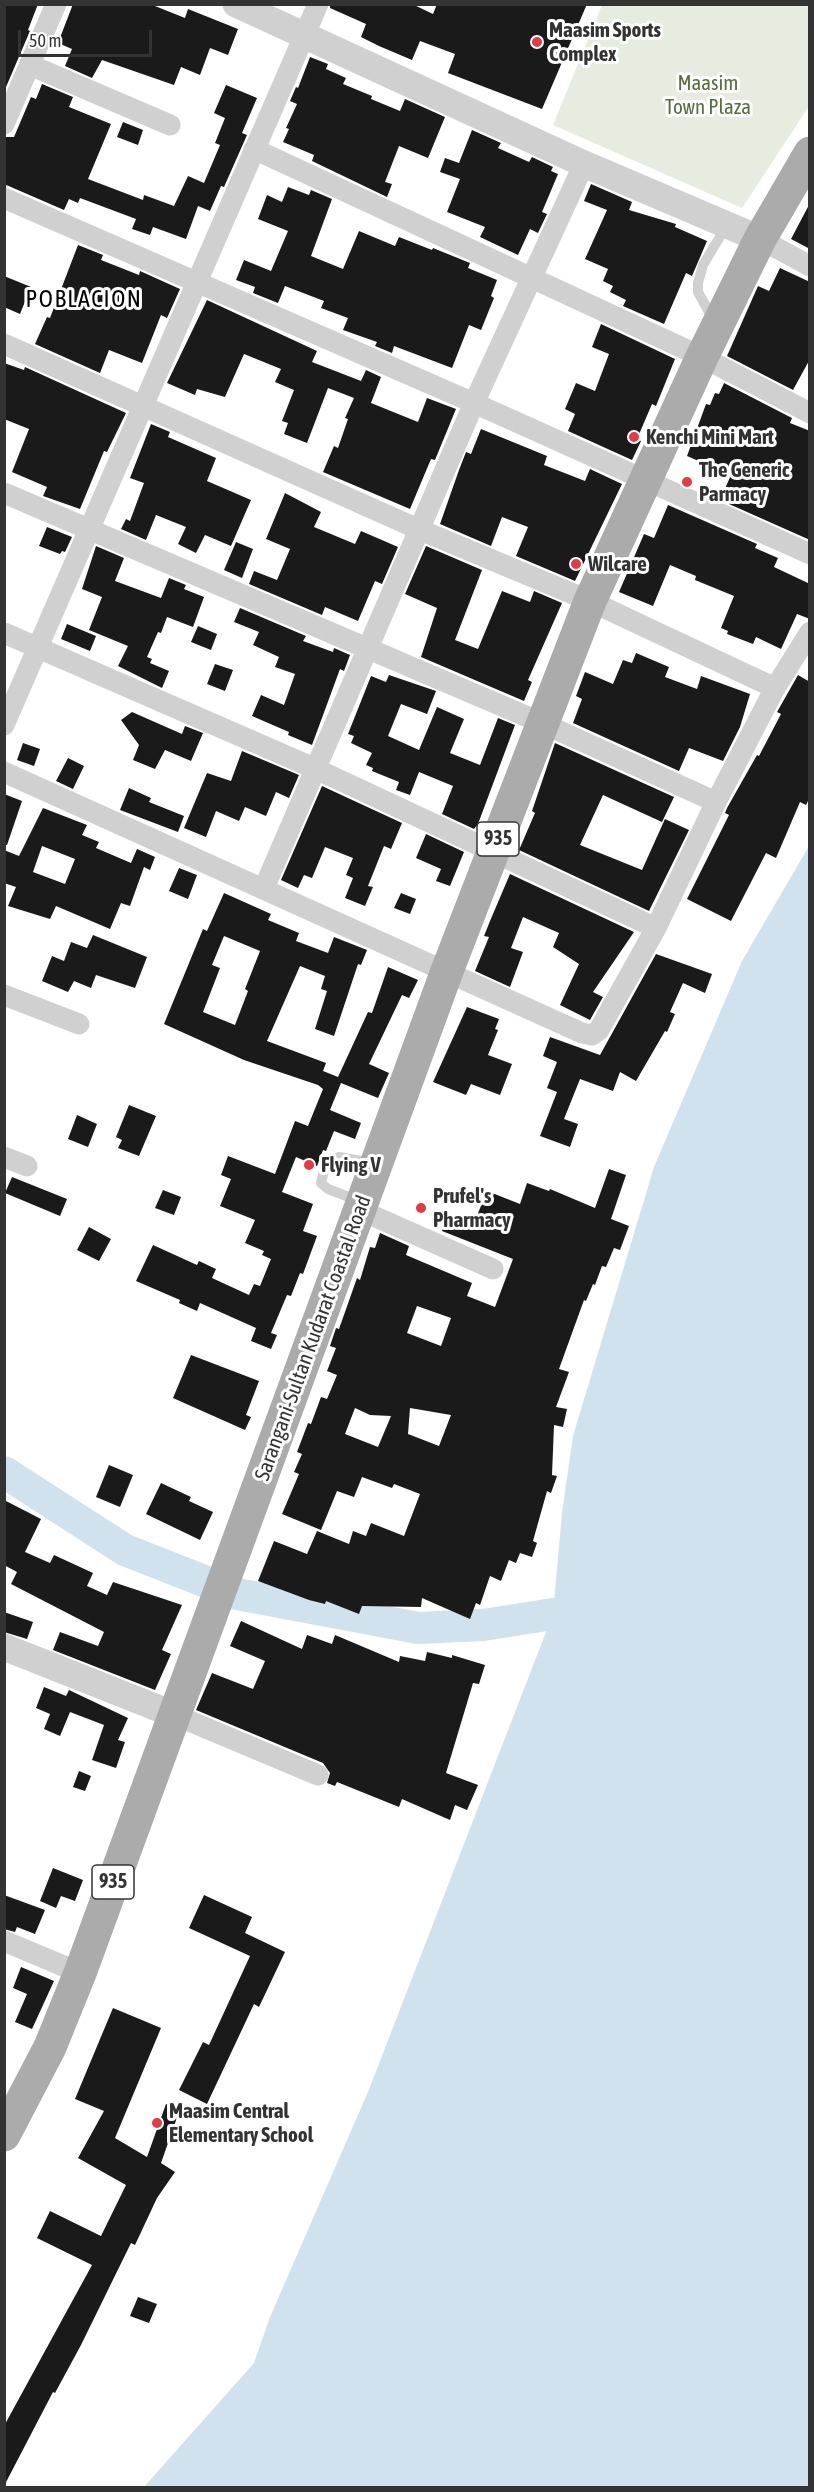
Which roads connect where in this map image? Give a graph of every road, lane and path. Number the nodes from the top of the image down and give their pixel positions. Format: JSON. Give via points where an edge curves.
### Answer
{"nodes":[{"id":1,"x":56,"y":4,"type":"edge"},
{"id":2,"x":236,"y":4,"type":"edge"},
{"id":3,"x":318,"y":4,"type":"edge"},
{"id":4,"x":304,"y":34,"type":"junction"},
{"id":5,"x":30,"y":65,"type":"junction"},
{"id":6,"x":4,"y":124,"type":"edge"},
{"id":7,"x":170,"y":125,"type":"dead end"},
{"id":8,"x":254,"y":149,"type":"junction"},
{"id":9,"x":810,"y":153,"type":"edge"},
{"id":10,"x":584,"y":164,"type":"junction"},
{"id":11,"x":4,"y":198,"type":"edge"},
{"id":12,"x":727,"y":225,"type":"junction"},
{"id":13,"x":760,"y":239,"type":"junction"},
{"id":14,"x":810,"y":266,"type":"edge"},
{"id":15,"x":530,"y":277,"type":"junction"},
{"id":16,"x":196,"y":280,"type":"junction"},
{"id":17,"x":717,"y":327,"type":"junction"},
{"id":18,"x":4,"y":344,"type":"edge"},
{"id":19,"x":702,"y":357,"type":"junction"},
{"id":20,"x":474,"y":403,"type":"junction"},
{"id":21,"x":143,"y":406,"type":"junction"},
{"id":22,"x":810,"y":413,"type":"edge"},
{"id":23,"x":646,"y":480,"type":"junction"},
{"id":24,"x":4,"y":493,"type":"edge"},
{"id":25,"x":418,"y":529,"type":"junction"},
{"id":26,"x":89,"y":530,"type":"junction"},
{"id":27,"x":810,"y":554,"type":"edge"},
{"id":28,"x":590,"y":602,"type":"junction"},
{"id":29,"x":810,"y":632,"type":"edge"},
{"id":30,"x":4,"y":633,"type":"edge"},
{"id":31,"x":38,"y":646,"type":"junction"},
{"id":32,"x":368,"y":650,"type":"junction"},
{"id":33,"x":776,"y":688,"type":"junction"},
{"id":34,"x":542,"y":723,"type":"junction"},
{"id":35,"x":4,"y":725,"type":"edge"},
{"id":36,"x":316,"y":769,"type":"junction"},
{"id":37,"x":4,"y":772,"type":"edge"},
{"id":38,"x":716,"y":802,"type":"junction"},
{"id":39,"x":494,"y":850,"type":"junction"},
{"id":40,"x":264,"y":888,"type":"junction"},
{"id":41,"x":656,"y":928,"type":"junction"},
{"id":42,"x":447,"y":971,"type":"junction"},
{"id":43,"x":4,"y":995,"type":"edge"},
{"id":44,"x":79,"y":1024,"type":"dead end"},
{"id":45,"x":4,"y":1157,"type":"edge"},
{"id":46,"x":377,"y":1164,"type":"junction"},
{"id":47,"x":27,"y":1166,"type":"dead end"},
{"id":48,"x":361,"y":1206,"type":"junction"},
{"id":49,"x":493,"y":1269,"type":"dead end"},
{"id":50,"x":4,"y":1647,"type":"edge"},
{"id":51,"x":175,"y":1715,"type":"junction"},
{"id":52,"x":318,"y":1775,"type":"dead end"},
{"id":53,"x":4,"y":1941,"type":"edge"},
{"id":54,"x":80,"y":1972,"type":"junction"},
{"id":55,"x":4,"y":2135,"type":"edge"}],
"edges":[{"from":1,"to":5,"type":"street"},
{"from":2,"to":4,"type":"street"},
{"from":3,"to":4,"type":"street"},
{"from":4,"to":8,"type":"street"},
{"from":4,"to":10,"type":"street"},
{"from":5,"to":6,"type":"street"},
{"from":5,"to":7,"type":"street"},
{"from":8,"to":15,"type":"street"},
{"from":8,"to":16,"type":"street"},
{"from":9,"to":13,"type":"main road","name":"Sarangani-Sultan Kudarat Coastal Road","number":"935"},
{"from":10,"to":12,"type":"street"},
{"from":10,"to":15,"type":"street"},
{"from":11,"to":16,"type":"street"},
{"from":12,"to":13,"type":"street"},
{"from":12,"to":17,"type":"lane","via":[[703,266],[698,283],[698,292]]},
{"from":13,"to":14,"type":"street"},
{"from":13,"to":17,"type":"main road","name":"Sarangani-Sultan Kudarat Coastal Road","number":"935"},
{"from":15,"to":19,"type":"street"},
{"from":15,"to":20,"type":"street"},
{"from":16,"to":20,"type":"street"},
{"from":16,"to":21,"type":"street"},
{"from":17,"to":19,"type":"main road","name":"Sarangani-Sultan Kudarat Coastal Road","number":"935"},
{"from":18,"to":21,"type":"street"},
{"from":19,"to":22,"type":"street"},
{"from":19,"to":23,"type":"main road","name":"Sarangani-Sultan Kudarat Coastal Road","number":"935"},
{"from":20,"to":23,"type":"street"},
{"from":20,"to":25,"type":"street"},
{"from":21,"to":25,"type":"street"},
{"from":21,"to":26,"type":"street"},
{"from":23,"to":27,"type":"street"},
{"from":23,"to":28,"type":"main road","name":"Sarangani-Sultan Kudarat Coastal Road","number":"935"},
{"from":24,"to":26,"type":"street"},
{"from":25,"to":28,"type":"street"},
{"from":25,"to":32,"type":"street"},
{"from":26,"to":31,"type":"street"},
{"from":26,"to":32,"type":"street"},
{"from":28,"to":33,"type":"street"},
{"from":28,"to":34,"type":"main road","name":"Sarangani-Sultan Kudarat Coastal Road","number":"935"},
{"from":29,"to":33,"type":"street"},
{"from":30,"to":31,"type":"street"},
{"from":31,"to":35,"type":"street"},
{"from":31,"to":36,"type":"street"},
{"from":32,"to":34,"type":"street"},
{"from":32,"to":36,"type":"street"},
{"from":33,"to":38,"type":"street"},
{"from":34,"to":38,"type":"street"},
{"from":34,"to":39,"type":"main road","name":"Sarangani-Sultan Kudarat Coastal Road","number":"935"},
{"from":36,"to":39,"type":"street"},
{"from":36,"to":40,"type":"street"},
{"from":37,"to":40,"type":"street"},
{"from":38,"to":41,"type":"street"},
{"from":39,"to":41,"type":"street"},
{"from":39,"to":42,"type":"main road","name":"Sarangani-Sultan Kudarat Coastal Road","number":"935"},
{"from":40,"to":42,"type":"street"},
{"from":41,"to":42,"type":"street","via":[[595,1034],[582,1033]]},
{"from":42,"to":46,"type":"main road","name":"Sarangani-Sultan Kudarat Coastal Road","number":"935"},
{"from":43,"to":44,"type":"street"},
{"from":45,"to":47,"type":"street"},
{"from":46,"to":48,"type":"main road","name":"Sarangani-Sultan Kudarat Coastal Road","number":"935"},
{"from":46,"to":48,"type":"lane","via":[[339,1157],[324,1171],[321,1183]]},
{"from":48,"to":49,"type":"street"},
{"from":48,"to":51,"type":"main road","name":"Sarangani-Sultan Kudarat Coastal Road","number":"935"},
{"from":50,"to":51,"type":"street"},
{"from":51,"to":52,"type":"street"},
{"from":51,"to":54,"type":"main road","name":"Sarangani-Sultan Kudarat Coastal Road","number":"935"},
{"from":53,"to":54,"type":"street"},
{"from":54,"to":55,"type":"main road","name":"Sarangani-Sultan Kudarat Coastal Road","number":"935","via":[[50,2047]]}]}
